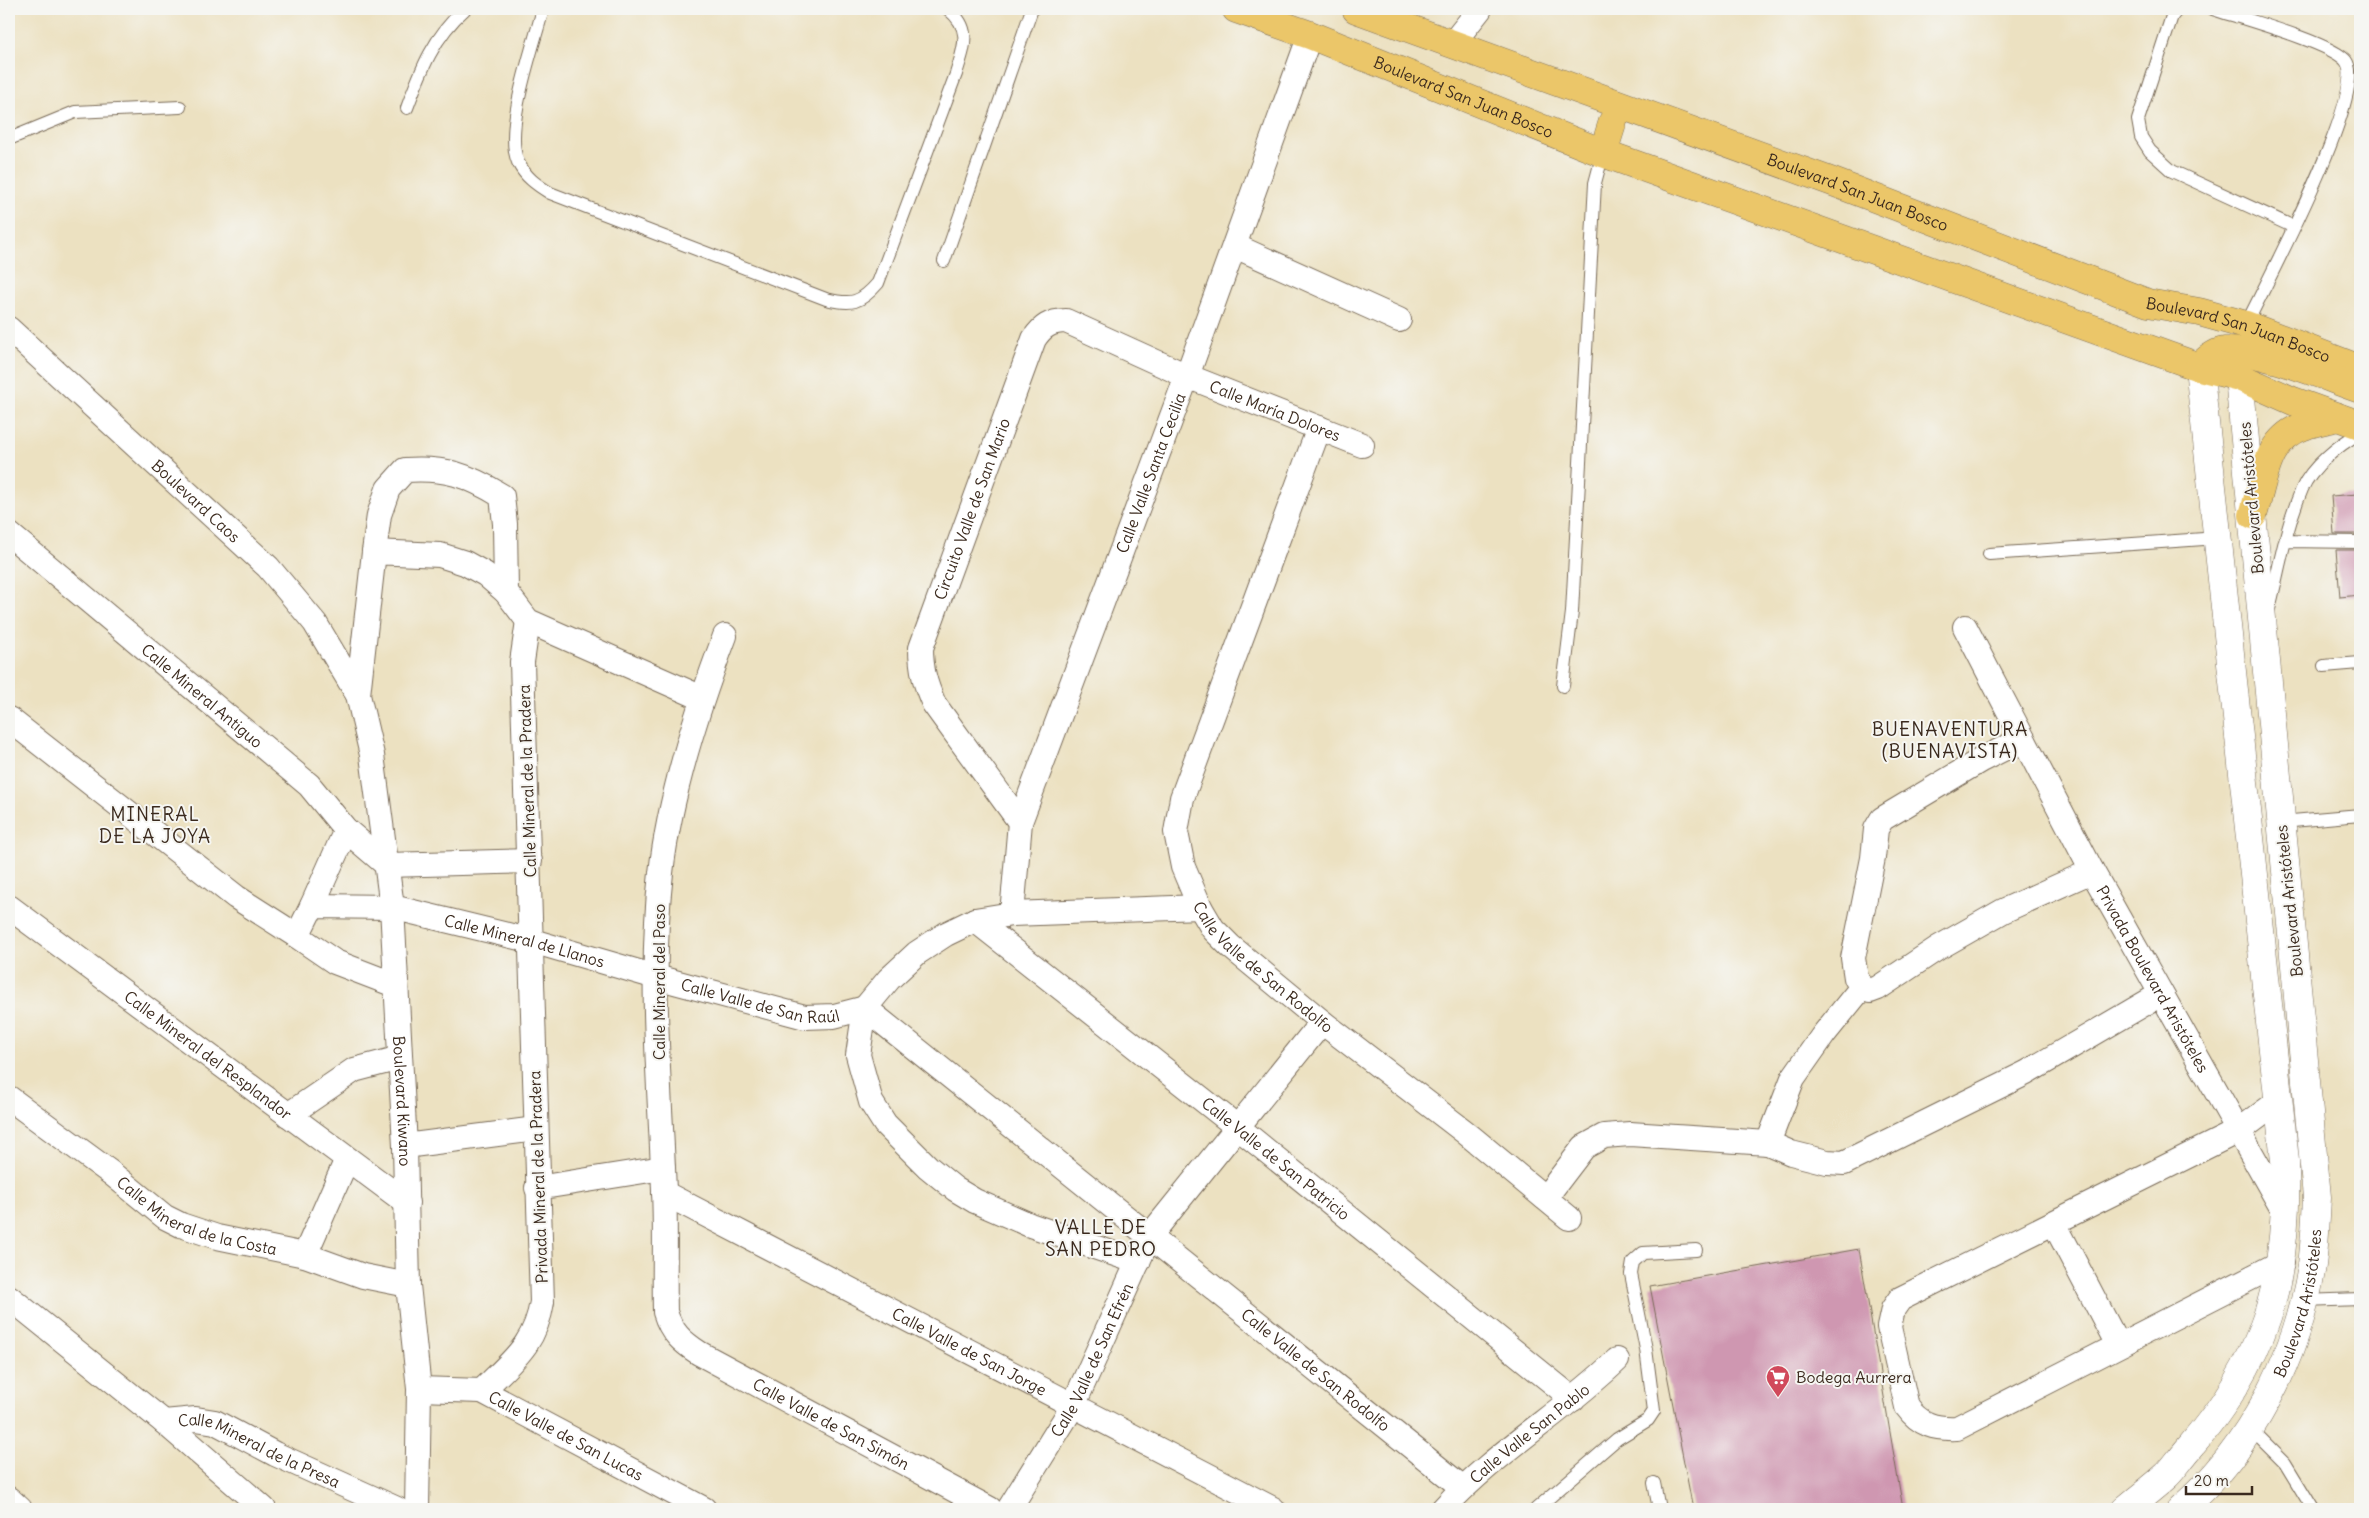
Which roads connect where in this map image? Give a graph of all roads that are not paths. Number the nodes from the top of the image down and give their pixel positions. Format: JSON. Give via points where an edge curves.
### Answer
{"nodes":[{"id":1,"x":465,"y":9,"type":"edge"},
{"id":2,"x":543,"y":9,"type":"edge"},
{"id":3,"x":948,"y":9,"type":"edge"},
{"id":4,"x":1032,"y":9,"type":"edge"},
{"id":5,"x":1236,"y":9,"type":"edge"},
{"id":6,"x":1356,"y":9,"type":"edge"},
{"id":7,"x":1480,"y":9,"type":"edge"},
{"id":8,"x":2178,"y":9,"type":"edge"},
{"id":9,"x":2213,"y":9,"type":"edge"},
{"id":10,"x":1310,"y":35,"type":"junction"},
{"id":11,"x":1454,"y":43,"type":"junction"},
{"id":12,"x":1540,"y":76,"type":"junction"},
{"id":13,"x":180,"y":107,"type":"dead end"},
{"id":14,"x":407,"y":108,"type":"dead end"},
{"id":15,"x":1613,"y":120,"type":"junction"},
{"id":16,"x":9,"y":139,"type":"edge"},
{"id":17,"x":1603,"y":153,"type":"junction"},
{"id":18,"x":1754,"y":154,"type":"junction"},
{"id":19,"x":2294,"y":227,"type":"junction"},
{"id":20,"x":1234,"y":246,"type":"junction"},
{"id":21,"x":944,"y":261,"type":"dead end"},
{"id":22,"x":2148,"y":303,"type":"junction"},
{"id":23,"x":1399,"y":320,"type":"dead end"},
{"id":24,"x":2246,"y":325,"type":"junction"},
{"id":25,"x":9,"y":329,"type":"edge"},
{"id":26,"x":2224,"y":351,"type":"junction"},
{"id":27,"x":2199,"y":367,"type":"junction"},
{"id":28,"x":2360,"y":369,"type":"edge"},
{"id":29,"x":1187,"y":376,"type":"junction"},
{"id":30,"x":2239,"y":377,"type":"junction"},
{"id":31,"x":2360,"y":389,"type":"edge"},
{"id":32,"x":2349,"y":421,"type":"edge"},
{"id":33,"x":1320,"y":428,"type":"junction"},
{"id":34,"x":2360,"y":433,"type":"edge"},
{"id":35,"x":1362,"y":444,"type":"dead end"},
{"id":36,"x":2253,"y":515,"type":"junction"},
{"id":37,"x":9,"y":534,"type":"edge"},
{"id":38,"x":2218,"y":538,"type":"junction"},
{"id":39,"x":2286,"y":541,"type":"junction"},
{"id":40,"x":2360,"y":542,"type":"edge"},
{"id":41,"x":374,"y":552,"type":"junction"},
{"id":42,"x":1989,"y":554,"type":"dead end"},
{"id":43,"x":506,"y":592,"type":"junction"},
{"id":44,"x":528,"y":621,"type":"junction"},
{"id":45,"x":1966,"y":628,"type":"dead end"},
{"id":46,"x":725,"y":636,"type":"dead end"},
{"id":47,"x":2262,"y":638,"type":"junction"},
{"id":48,"x":2360,"y":663,"type":"edge"},
{"id":49,"x":2324,"y":666,"type":"dead end"},
{"id":50,"x":1563,"y":686,"type":"dead end"},
{"id":51,"x":358,"y":695,"type":"junction"},
{"id":52,"x":702,"y":698,"type":"junction"},
{"id":53,"x":9,"y":719,"type":"edge"},
{"id":54,"x":2023,"y":739,"type":"junction"},
{"id":55,"x":2360,"y":815,"type":"edge"},
{"id":56,"x":1020,"y":822,"type":"junction"},
{"id":57,"x":2281,"y":822,"type":"junction"},
{"id":58,"x":346,"y":830,"type":"junction"},
{"id":59,"x":530,"y":861,"type":"junction"},
{"id":60,"x":387,"y":866,"type":"junction"},
{"id":61,"x":2092,"y":871,"type":"junction"},
{"id":62,"x":312,"y":906,"type":"junction"},
{"id":63,"x":9,"y":907,"type":"edge"},
{"id":64,"x":392,"y":907,"type":"junction"},
{"id":65,"x":1200,"y":907,"type":"junction"},
{"id":66,"x":1012,"y":914,"type":"junction"},
{"id":67,"x":975,"y":920,"type":"junction"},
{"id":68,"x":296,"y":936,"type":"junction"},
{"id":69,"x":532,"y":941,"type":"junction"},
{"id":70,"x":656,"y":977,"type":"junction"},
{"id":71,"x":395,"y":985,"type":"junction"},
{"id":72,"x":1862,"y":987,"type":"junction"},
{"id":73,"x":2161,"y":994,"type":"junction"},
{"id":74,"x":865,"y":1008,"type":"junction"},
{"id":75,"x":1322,"y":1022,"type":"junction"},
{"id":76,"x":400,"y":1058,"type":"junction"},
{"id":77,"x":9,"y":1098,"type":"edge"},
{"id":78,"x":2279,"y":1101,"type":"junction"},
{"id":79,"x":288,"y":1115,"type":"junction"},
{"id":80,"x":1236,"y":1126,"type":"junction"},
{"id":81,"x":536,"y":1130,"type":"junction"},
{"id":82,"x":2240,"y":1130,"type":"junction"},
{"id":83,"x":1768,"y":1143,"type":"junction"},
{"id":84,"x":405,"y":1146,"type":"junction"},
{"id":85,"x":348,"y":1159,"type":"junction"},
{"id":86,"x":663,"y":1168,"type":"junction"},
{"id":87,"x":537,"y":1188,"type":"junction"},
{"id":88,"x":664,"y":1193,"type":"junction"},
{"id":89,"x":1545,"y":1198,"type":"junction"},
{"id":90,"x":407,"y":1203,"type":"junction"},
{"id":91,"x":2286,"y":1215,"type":"junction"},
{"id":92,"x":1569,"y":1218,"type":"dead end"},
{"id":93,"x":2054,"y":1223,"type":"junction"},
{"id":94,"x":1149,"y":1237,"type":"junction"},
{"id":95,"x":1696,"y":1250,"type":"dead end"},
{"id":96,"x":305,"y":1254,"type":"junction"},
{"id":97,"x":1138,"y":1262,"type":"junction"},
{"id":98,"x":2282,"y":1262,"type":"junction"},
{"id":99,"x":408,"y":1285,"type":"junction"},
{"id":100,"x":9,"y":1297,"type":"edge"},
{"id":101,"x":2360,"y":1299,"type":"edge"},
{"id":102,"x":2304,"y":1302,"type":"junction"},
{"id":103,"x":675,"y":1335,"type":"joint"},
{"id":104,"x":2118,"y":1345,"type":"junction"},
{"id":105,"x":1617,"y":1360,"type":"dead end"},
{"id":106,"x":419,"y":1389,"type":"junction"},
{"id":107,"x":482,"y":1392,"type":"junction"},
{"id":108,"x":1574,"y":1399,"type":"junction"},
{"id":109,"x":1073,"y":1406,"type":"junction"},
{"id":110,"x":164,"y":1422,"type":"junction"},
{"id":111,"x":2249,"y":1428,"type":"junction"},
{"id":112,"x":1654,"y":1482,"type":"dead end"},
{"id":113,"x":1463,"y":1488,"type":"junction"},
{"id":114,"x":9,"y":1498,"type":"edge"},
{"id":115,"x":20,"y":1509,"type":"edge"},
{"id":116,"x":264,"y":1509,"type":"edge"},
{"id":117,"x":397,"y":1509,"type":"edge"},
{"id":118,"x":418,"y":1509,"type":"edge"},
{"id":119,"x":704,"y":1509,"type":"edge"},
{"id":120,"x":990,"y":1509,"type":"edge"},
{"id":121,"x":1009,"y":1509,"type":"edge"},
{"id":122,"x":1273,"y":1509,"type":"edge"},
{"id":123,"x":1443,"y":1509,"type":"edge"},
{"id":124,"x":1536,"y":1509,"type":"edge"},
{"id":125,"x":1659,"y":1509,"type":"edge"},
{"id":126,"x":2126,"y":1509,"type":"edge"},
{"id":127,"x":2181,"y":1509,"type":"edge"},
{"id":128,"x":2313,"y":1509,"type":"edge"}],
"edges":[{"from":1,"to":14,"type":"lane","via":[[438,37],[423,63]]},
{"from":2,"to":3,"type":"lane","via":[[516,111],[517,161],[525,174],[550,193],[826,300],[854,303],[869,294],[878,283],[956,74],[965,44],[964,30],[956,15]]},
{"from":4,"to":21,"type":"lane"},
{"from":5,"to":10,"type":"main road","name":"Boulevard San Juan Bosco"},
{"from":6,"to":11,"type":"main road","name":"Boulevard San Juan Bosco"},
{"from":7,"to":11,"type":"street"},
{"from":8,"to":19,"type":"lane","via":[[2169,25],[2138,120],[2141,137],[2150,151],[2172,171]]},
{"from":9,"to":19,"type":"lane","via":[[2327,47],[2347,62],[2351,73],[2349,90],[2320,174]]},
{"from":10,"to":17,"type":"main road","name":"Boulevard San Juan Bosco"},
{"from":10,"to":20,"type":"street","name":"Calle Valle Santa Cecilia"},
{"from":11,"to":12,"type":"main road","name":"Boulevard San Juan Bosco"},
{"from":12,"to":15,"type":"main road","via":[[1570,105]]},
{"from":12,"to":18,"type":"main road","name":"Boulevard San Juan Bosco"},
{"from":13,"to":16,"type":"lane","via":[[75,112]]},
{"from":15,"to":17,"type":"main road"},
{"from":15,"to":18,"type":"main road","via":[[1726,160]]},
{"from":17,"to":27,"type":"main road","name":"Boulevard San Juan Bosco"},
{"from":17,"to":50,"type":"lane","via":[[1595,183],[1572,612]]},
{"from":18,"to":22,"type":"main road","name":"Boulevard San Juan Bosco"},
{"from":19,"to":24,"type":"lane"},
{"from":20,"to":23,"type":"street"},
{"from":20,"to":29,"type":"street","name":"Calle Valle Santa Cecilia"},
{"from":22,"to":24,"type":"main road","name":"Boulevard San Juan Bosco"},
{"from":22,"to":26,"type":"main road","name":"Boulevard Aristóteles","via":[[2206,333]]},
{"from":24,"to":28,"type":"main road","name":"Boulevard San Juan Bosco"},
{"from":25,"to":51,"type":"street","name":"Boulevard Caos","via":[[268,566],[315,623]]},
{"from":26,"to":27,"type":"main road","name":"Boulevard San Juan Bosco","via":[[2211,356]]},
{"from":26,"to":30,"type":"main road","name":"Boulevard Aristóteles","via":[[2236,364]]},
{"from":26,"to":31,"type":"main road","name":"Boulevard San Juan Bosco","via":[[2264,356]]},
{"from":27,"to":30,"type":"main road","name":"Boulevard San Juan Bosco"},
{"from":27,"to":38,"type":"street","name":"Boulevard Aristóteles"},
{"from":29,"to":33,"type":"street","name":"Calle María Dolores"},
{"from":29,"to":56,"type":"street","name":"Calle Valle Santa Cecilia"},
{"from":29,"to":56,"type":"street","name":"Circuito Valle de San Mario","via":[[1066,322],[1048,324],[1034,340],[921,648],[924,682],[934,704]]},
{"from":30,"to":32,"type":"main road","name":"Boulevard San Juan Bosco"},
{"from":30,"to":36,"type":"street","name":"Boulevard Aristóteles"},
{"from":32,"to":36,"type":"main road","via":[[2304,426],[2281,440],[2266,462]]},
{"from":33,"to":35,"type":"street","name":"Calle María Dolores"},
{"from":33,"to":65,"type":"street","via":[[1182,798],[1176,832],[1183,868]]},
{"from":34,"to":39,"type":"lane","via":[[2312,472],[2302,488]]},
{"from":36,"to":47,"type":"street","name":"Boulevard Aristóteles"},
{"from":37,"to":58,"type":"street","name":"Calle Mineral Antiguo","via":[[309,785]]},
{"from":38,"to":42,"type":"lane"},
{"from":38,"to":78,"type":"street","name":"Boulevard Aristóteles"},
{"from":39,"to":40,"type":"lane"},
{"from":39,"to":47,"type":"lane"},
{"from":41,"to":43,"type":"street","via":[[449,558],[485,574]]},
{"from":41,"to":43,"type":"street","via":[[379,515],[388,489],[405,470],[431,468],[474,479],[502,496]]},
{"from":41,"to":51,"type":"street"},
{"from":43,"to":44,"type":"street"},
{"from":44,"to":52,"type":"street"},
{"from":44,"to":59,"type":"street","name":"Calle Mineral de la Pradera","via":[[522,662]]},
{"from":45,"to":54,"type":"street","name":"Privada Boulevard Aristóteles"},
{"from":46,"to":52,"type":"street","name":"Calle Mineral del Paso"},
{"from":47,"to":57,"type":"street","name":"Boulevard Aristóteles"},
{"from":48,"to":49,"type":"lane"},
{"from":51,"to":60,"type":"street","name":"Boulevard Kiwano","via":[[372,755]]},
{"from":52,"to":70,"type":"street","name":"Calle Mineral del Paso","via":[[674,800],[661,872]]},
{"from":53,"to":68,"type":"street","via":[[236,897]]},
{"from":54,"to":61,"type":"street","name":"Privada Boulevard Aristóteles"},
{"from":54,"to":72,"type":"street","via":[[1981,760],[1882,820],[1876,829],[1853,958],[1856,978]]},
{"from":55,"to":57,"type":"lane"},
{"from":56,"to":66,"type":"street","name":"Calle Valle Santa Cecilia"},
{"from":57,"to":102,"type":"street","name":"Boulevard Aristóteles","via":[[2317,1196],[2312,1266]]},
{"from":58,"to":60,"type":"street","name":"Calle Mineral Antiguo"},
{"from":58,"to":62,"type":"street"},
{"from":59,"to":60,"type":"street"},
{"from":59,"to":69,"type":"street","name":"Calle Mineral de la Pradera"},
{"from":60,"to":64,"type":"street","name":"Boulevard Kiwano"},
{"from":61,"to":72,"type":"street","via":[[2003,911],[1938,948],[1878,988],[1870,991]]},
{"from":61,"to":73,"type":"street","name":"Privada Boulevard Aristóteles"},
{"from":62,"to":64,"type":"street","name":"Calle Mineral de Llanos"},
{"from":62,"to":68,"type":"street"},
{"from":63,"to":79,"type":"street","name":"Calle Mineral del Resplandor"},
{"from":64,"to":69,"type":"street","name":"Calle Mineral de Llanos"},
{"from":64,"to":71,"type":"street","name":"Boulevard Kiwano"},
{"from":65,"to":66,"type":"street","name":"Calle Valle de San Rodolfo"},
{"from":65,"to":75,"type":"street","name":"Calle Valle de San Rodolfo","via":[[1213,929],[1230,946]]},
{"from":66,"to":67,"type":"street","name":"Calle Valle de San Rodolfo"},
{"from":67,"to":74,"type":"street","name":"Calle Valle de San Rodolfo","via":[[917,953]]},
{"from":67,"to":80,"type":"street","name":"Calle Valle de San Patricio"},
{"from":68,"to":71,"type":"street","via":[[335,962]]},
{"from":69,"to":70,"type":"street","name":"Calle Mineral de Llanos"},
{"from":69,"to":81,"type":"street","name":"Privada Mineral de la Pradera"},
{"from":70,"to":74,"type":"street","name":"Calle Valle de San Raúl","via":[[805,1017],[834,1016]]},
{"from":70,"to":86,"type":"street","name":"Calle Mineral del Paso"},
{"from":71,"to":76,"type":"street","name":"Boulevard Kiwano"},
{"from":72,"to":83,"type":"street","via":[[1794,1078]]},
{"from":73,"to":82,"type":"street","name":"Privada Boulevard Aristóteles"},
{"from":73,"to":83,"type":"street","via":[[2026,1074],[1844,1163],[1791,1153]]},
{"from":74,"to":94,"type":"street","name":"Calle Valle de San Rodolfo"},
{"from":74,"to":97,"type":"street","via":[[858,1055],[871,1102],[885,1124],[928,1167],[975,1201],[1030,1225]]},
{"from":75,"to":80,"type":"street","name":"Calle Valle de San Efrén"},
{"from":75,"to":89,"type":"street","name":"Calle Valle de San Rodolfo"},
{"from":76,"to":79,"type":"street","via":[[354,1070]]},
{"from":76,"to":84,"type":"street","name":"Boulevard Kiwano"},
{"from":77,"to":96,"type":"street","name":"Calle Mineral de la Costa","via":[[165,1217],[217,1237]]},
{"from":78,"to":82,"type":"street"},
{"from":78,"to":91,"type":"street","name":"Boulevard Aristóteles"},
{"from":79,"to":85,"type":"street","name":"Calle Mineral del Resplandor"},
{"from":80,"to":94,"type":"street","name":"Calle Valle de San Efrén"},
{"from":80,"to":108,"type":"street","name":"Calle Valle de San Patricio"},
{"from":81,"to":84,"type":"street"},
{"from":81,"to":87,"type":"street","name":"Privada Mineral de la Pradera"},
{"from":82,"to":91,"type":"street","name":"Privada Boulevard Aristóteles"},
{"from":82,"to":93,"type":"street"},
{"from":83,"to":89,"type":"street","via":[[1658,1135],[1604,1136],[1584,1147]]},
{"from":84,"to":90,"type":"street","name":"Boulevard Kiwano"},
{"from":85,"to":90,"type":"street","name":"Calle Mineral del Resplandor"},
{"from":85,"to":96,"type":"street"},
{"from":86,"to":87,"type":"street"},
{"from":86,"to":88,"type":"street","name":"Calle Mineral del Paso"},
{"from":87,"to":107,"type":"street","name":"Privada Mineral de la Pradera","via":[[542,1302],[539,1319],[526,1347]]},
{"from":88,"to":103,"type":"street","name":"Calle Mineral del Paso","via":[[665,1312]]},
{"from":88,"to":109,"type":"street","name":"Calle Valle de San Jorge"},
{"from":89,"to":92,"type":"street","name":"Calle Valle de San Rodolfo"},
{"from":90,"to":99,"type":"street","name":"Boulevard Kiwano"},
{"from":91,"to":98,"type":"street","name":"Boulevard Aristóteles"},
{"from":93,"to":104,"type":"street"},
{"from":93,"to":104,"type":"street","via":[[1900,1299],[1889,1327],[1907,1407],[1924,1424],[1939,1429],[1957,1428]]},
{"from":94,"to":97,"type":"street","name":"Calle Valle de San Efrén"},
{"from":94,"to":113,"type":"street","name":"Calle Valle de San Rodolfo"},
{"from":95,"to":124,"type":"lane","via":[[1643,1253],[1633,1262],[1631,1274],[1654,1411],[1648,1420],[1617,1439]]},
{"from":96,"to":99,"type":"street","name":"Calle Mineral de la Costa","via":[[363,1276]]},
{"from":97,"to":109,"type":"street","name":"Calle Valle de San Efrén"},
{"from":98,"to":104,"type":"street"},
{"from":98,"to":126,"type":"street","name":"Boulevard Aristóteles","via":[[2267,1319],[2224,1405],[2168,1474]]},
{"from":99,"to":106,"type":"street","name":"Boulevard Kiwano"},
{"from":100,"to":110,"type":"street","name":"Calle Mineral de la Presa"},
{"from":101,"to":102,"type":"lane"},
{"from":102,"to":111,"type":"street","name":"Boulevard Aristóteles","via":[[2282,1369]]},
{"from":103,"to":120,"type":"street","name":"Calle Valle de San Simón","via":[[699,1353]]},
{"from":105,"to":108,"type":"street","name":"Calle Valle San Pablo"},
{"from":106,"to":107,"type":"street","name":"Calle Valle de San Lucas"},
{"from":106,"to":118,"type":"street","name":"Boulevard Kiwano"},
{"from":107,"to":119,"type":"street","name":"Calle Valle de San Lucas"},
{"from":108,"to":113,"type":"street","name":"Calle Valle San Pablo"},
{"from":109,"to":121,"type":"street","name":"Calle Valle de San Efrén"},
{"from":109,"to":122,"type":"street","name":"Calle Valle de San Jorge"},
{"from":110,"to":116,"type":"street"},
{"from":110,"to":117,"type":"street","name":"Calle Mineral de la Presa","via":[[196,1419],[216,1422],[275,1454]]},
{"from":111,"to":127,"type":"street","name":"Boulevard Aristóteles","via":[[2210,1479]]},
{"from":111,"to":128,"type":"lane","via":[[2285,1463]]},
{"from":112,"to":125,"type":"lane"},
{"from":113,"to":123,"type":"street","name":"Calle Valle San Pablo"},
{"from":114,"to":115,"type":"street"}]}
